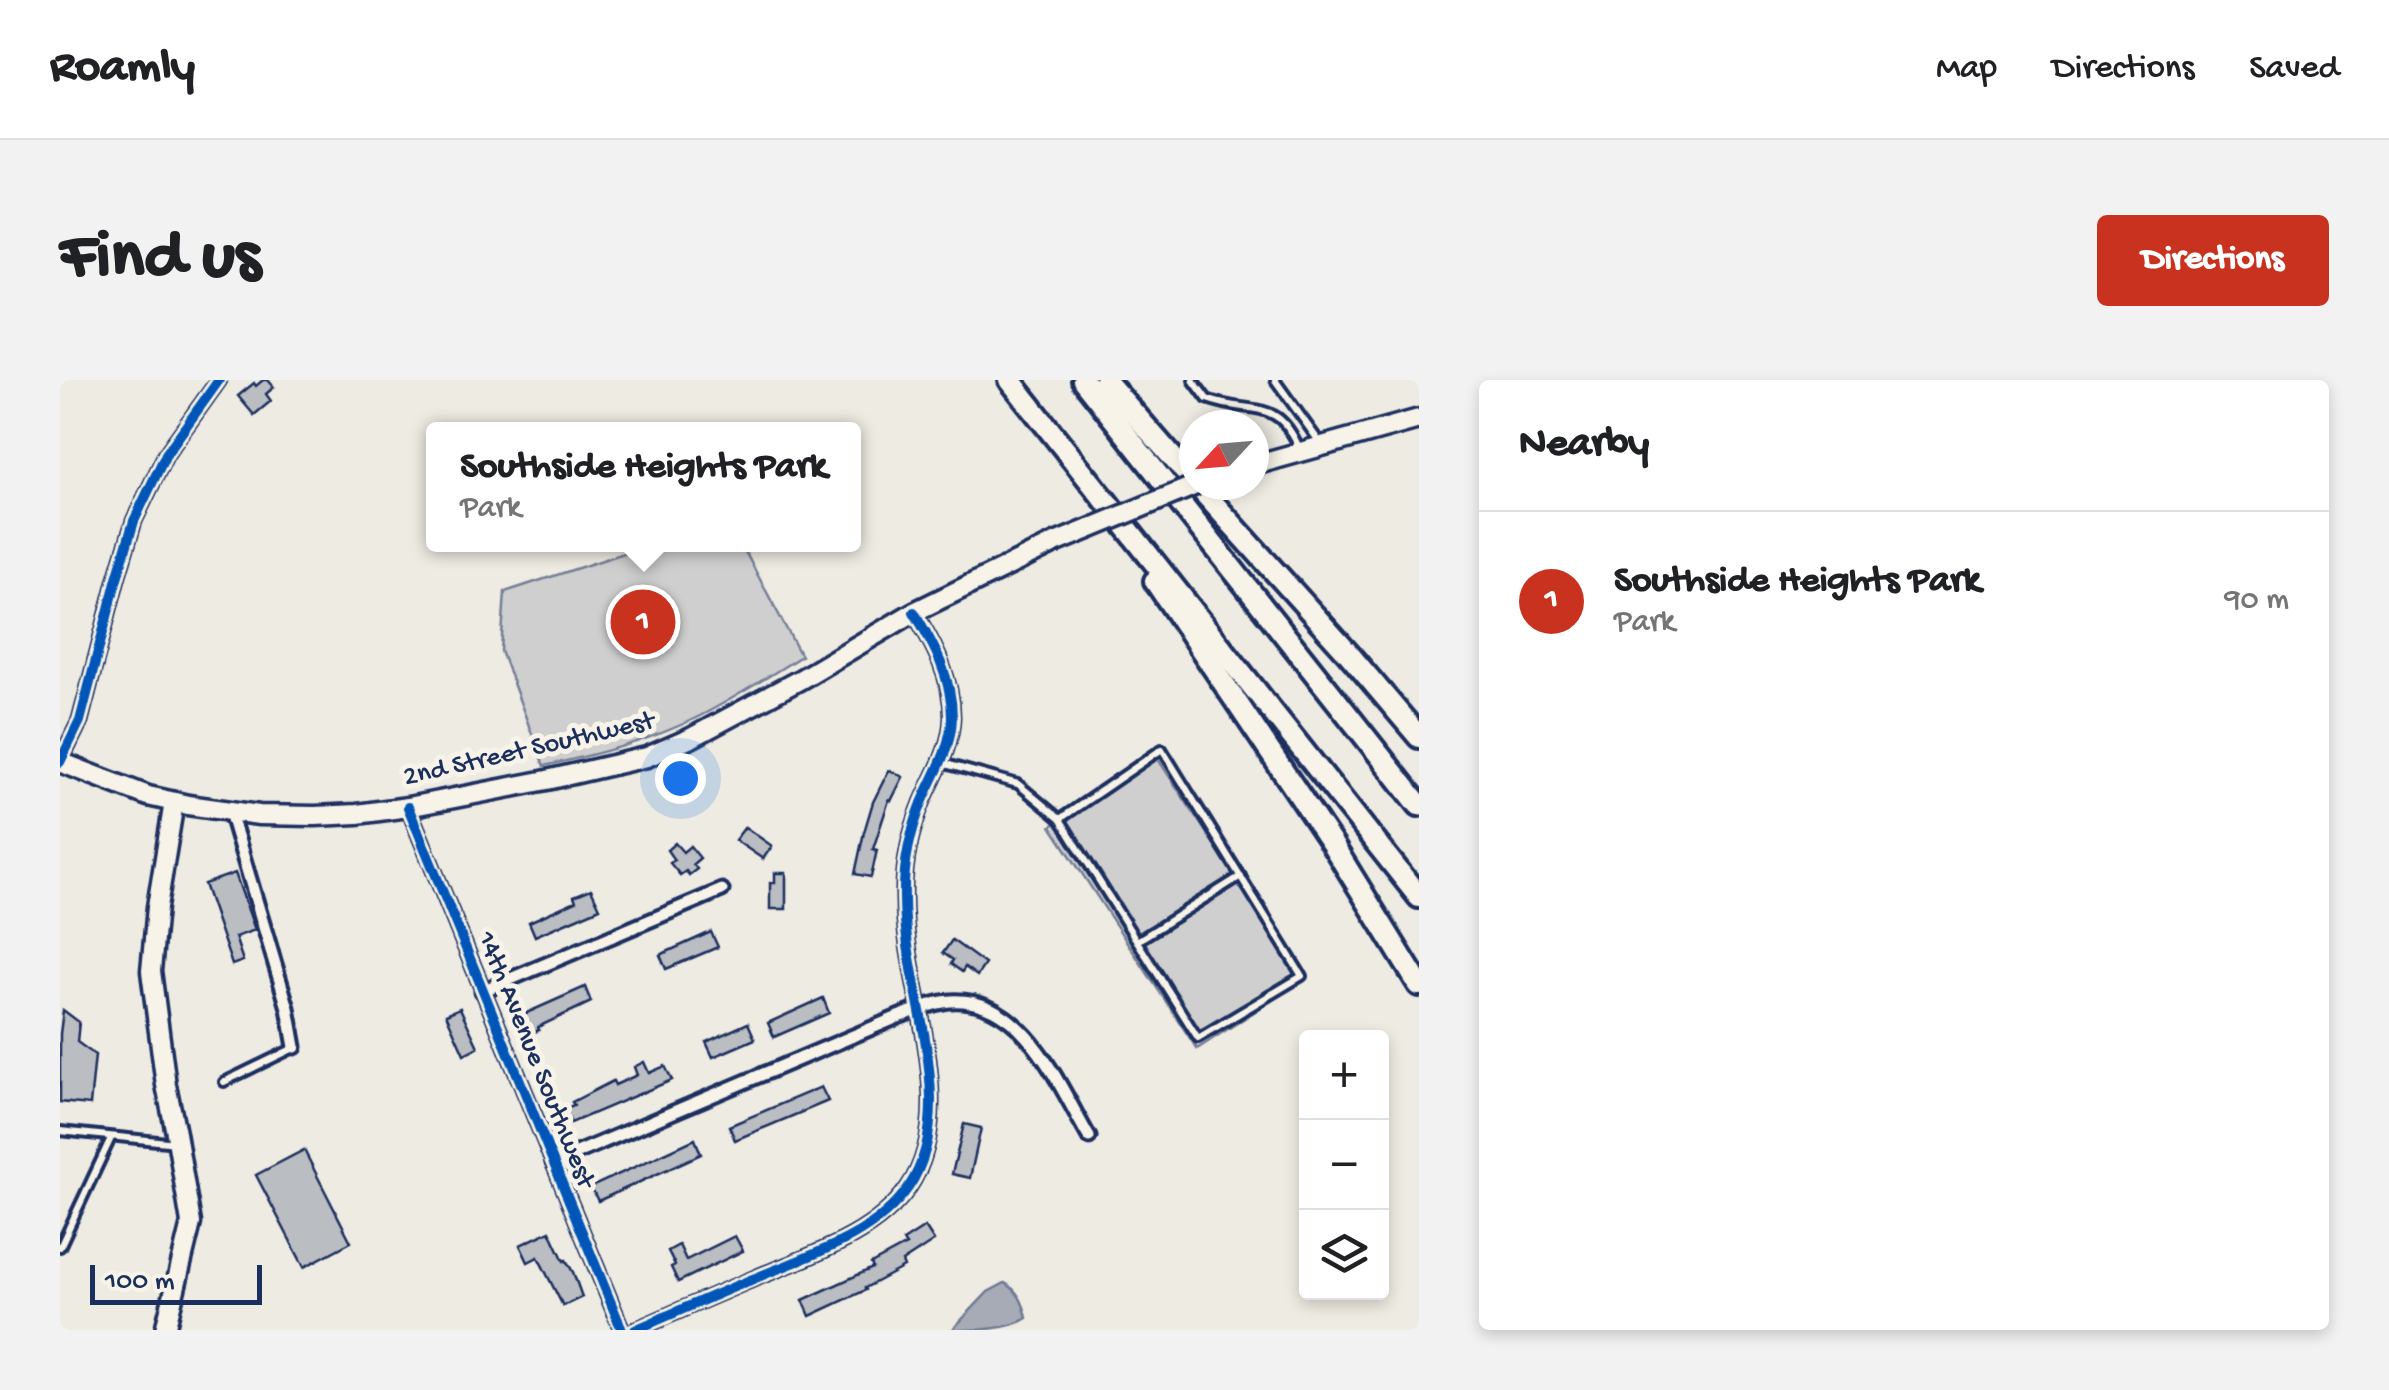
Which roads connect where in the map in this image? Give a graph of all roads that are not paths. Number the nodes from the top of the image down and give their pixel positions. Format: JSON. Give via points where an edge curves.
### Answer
{"nodes":[{"id":1,"x":219,"y":380,"type":"edge"},
{"id":2,"x":1010,"y":380,"type":"edge"},
{"id":3,"x":1083,"y":380,"type":"edge"},
{"id":4,"x":1106,"y":380,"type":"edge"},
{"id":5,"x":1193,"y":380,"type":"edge"},
{"id":6,"x":1274,"y":380,"type":"edge"},
{"id":7,"x":1419,"y":419,"type":"edge"},
{"id":8,"x":1322,"y":445,"type":"junction"},
{"id":9,"x":1300,"y":451,"type":"junction"},
{"id":10,"x":1269,"y":460,"type":"edge"},
{"id":11,"x":1179,"y":464,"type":"edge"},
{"id":12,"x":1091,"y":485,"type":"junction"},
{"id":13,"x":1179,"y":491,"type":"edge"},
{"id":14,"x":1210,"y":500,"type":"edge"},
{"id":15,"x":914,"y":612,"type":"junction"},
{"id":16,"x":1419,"y":737,"type":"edge"},
{"id":17,"x":60,"y":762,"type":"edge"},
{"id":18,"x":942,"y":763,"type":"junction"},
{"id":19,"x":174,"y":802,"type":"junction"},
{"id":20,"x":1419,"y":805,"type":"edge"},
{"id":21,"x":408,"y":807,"type":"junction"},
{"id":22,"x":230,"y":812,"type":"junction"},
{"id":23,"x":1060,"y":819,"type":"junction"},
{"id":24,"x":1241,"y":876,"type":"junction"},
{"id":25,"x":722,"y":890,"type":"dead end"},
{"id":26,"x":1419,"y":897,"type":"edge"},
{"id":27,"x":1137,"y":941,"type":"junction"},
{"id":28,"x":1415,"y":980,"type":"edge"},
{"id":29,"x":482,"y":991,"type":"junction"},
{"id":30,"x":919,"y":1009,"type":"junction"},
{"id":31,"x":296,"y":1048,"type":"joint"},
{"id":32,"x":224,"y":1082,"type":"dead end"},
{"id":33,"x":60,"y":1132,"type":"edge"},
{"id":34,"x":1089,"y":1137,"type":"dead end"},
{"id":35,"x":111,"y":1138,"type":"junction"},
{"id":36,"x":177,"y":1138,"type":"junction"},
{"id":37,"x":553,"y":1162,"type":"junction"},
{"id":38,"x":60,"y":1247,"type":"edge"},
{"id":39,"x":165,"y":1330,"type":"edge"},
{"id":40,"x":622,"y":1330,"type":"edge"},
{"id":41,"x":635,"y":1330,"type":"edge"}],
"edges":[{"from":1,"to":17,"type":"street","via":[[166,454],[134,521],[80,720]]},
{"from":2,"to":12,"type":"highway"},
{"from":3,"to":20,"type":"highway"},
{"from":4,"to":11,"type":"highway"},
{"from":5,"to":9,"type":"lane","via":[[1207,400],[1284,421]]},
{"from":6,"to":8,"type":"lane"},
{"from":7,"to":8,"type":"main road"},
{"from":8,"to":9,"type":"main road"},
{"from":9,"to":10,"type":"main road"},
{"from":12,"to":26,"type":"highway"},
{"from":12,"to":28,"type":"highway","via":[[1334,847]]},
{"from":13,"to":15,"type":"main road","name":"2nd Street Southwest","bridge":true,"via":[[1055,542]]},
{"from":14,"to":16,"type":"highway"},
{"from":15,"to":18,"type":"street","via":[[949,687],[952,720]]},
{"from":15,"to":21,"type":"main road","name":"2nd Street Southwest","via":[[731,718],[647,757]]},
{"from":17,"to":19,"type":"main road","name":"2nd Street Southwest"},
{"from":18,"to":23,"type":"lane","via":[[1018,784]]},
{"from":18,"to":30,"type":"street","via":[[915,821],[904,876]]},
{"from":19,"to":22,"type":"main road","name":"2nd Street Southwest"},
{"from":19,"to":36,"type":"main road","via":[[151,971]]},
{"from":21,"to":22,"type":"main road","name":"2nd Street Southwest","via":[[315,816]]},
{"from":21,"to":29,"type":"street","name":"14th Avenue Southwest"},
{"from":22,"to":31,"type":"street"},
{"from":23,"to":24,"type":"lane","via":[[1162,750]]},
{"from":23,"to":27,"type":"lane"},
{"from":24,"to":27,"type":"lane"},
{"from":24,"to":27,"type":"lane","via":[[1302,976],[1198,1038]]},
{"from":25,"to":29,"type":"street"},
{"from":29,"to":37,"type":"street","name":"14th Avenue Southwest"},
{"from":30,"to":34,"type":"street","via":[[969,1002],[1013,1022]]},
{"from":30,"to":37,"type":"street"},
{"from":30,"to":41,"type":"street","via":[[931,1129],[925,1154],[896,1204],[843,1241]]},
{"from":31,"to":32,"type":"lane"},
{"from":33,"to":35,"type":"lane"},
{"from":35,"to":36,"type":"lane"},
{"from":35,"to":38,"type":"lane"},
{"from":36,"to":39,"type":"main road","via":[[190,1223]]},
{"from":37,"to":40,"type":"street","name":"14th Avenue Southwest"}]}
